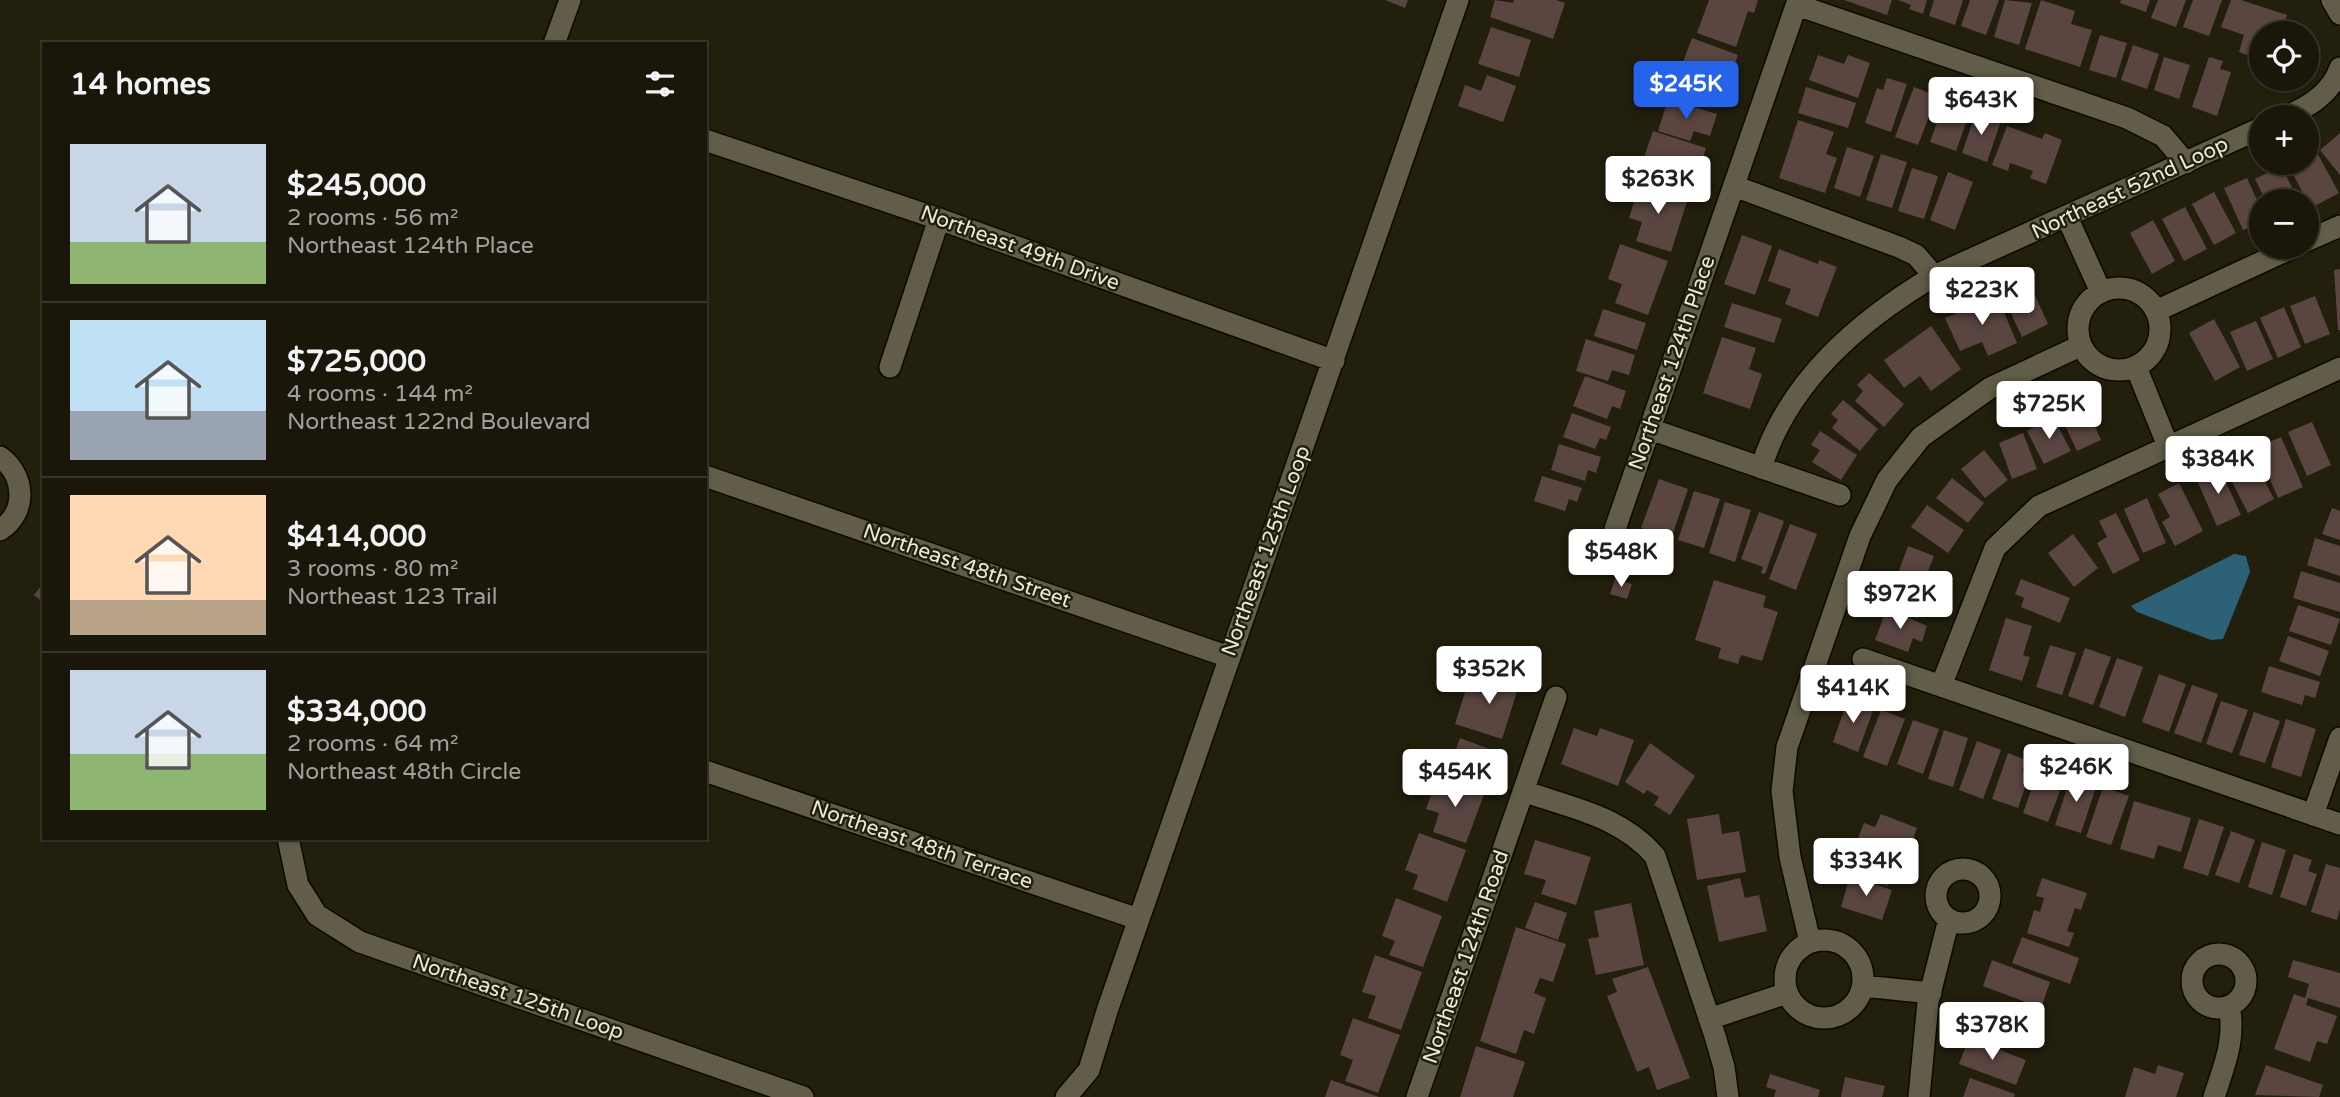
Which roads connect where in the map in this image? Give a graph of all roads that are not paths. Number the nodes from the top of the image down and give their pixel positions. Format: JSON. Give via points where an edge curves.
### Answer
{"nodes":[{"id":1,"x":570,"y":0,"type":"edge"},
{"id":2,"x":1458,"y":0,"type":"edge"},
{"id":3,"x":2332,"y":0,"type":"edge"},
{"id":4,"x":1797,"y":2,"type":"edge"},
{"id":5,"x":2340,"y":14,"type":"edge"},
{"id":6,"x":555,"y":42,"type":"edge"},
{"id":7,"x":2340,"y":68,"type":"edge"},
{"id":8,"x":2310,"y":105,"type":"edge"},
{"id":9,"x":2249,"y":134,"type":"edge"},
{"id":10,"x":707,"y":141,"type":"edge"},
{"id":11,"x":2186,"y":163,"type":"junction"},
{"id":12,"x":1734,"y":186,"type":"junction"},
{"id":13,"x":2067,"y":217,"type":"junction"},
{"id":14,"x":939,"y":219,"type":"junction"},
{"id":15,"x":2340,"y":226,"type":"edge"},
{"id":16,"x":2319,"y":235,"type":"edge"},
{"id":17,"x":2268,"y":259,"type":"edge"},
{"id":18,"x":1934,"y":276,"type":"junction"},
{"id":19,"x":2101,"y":292,"type":"junction"},
{"id":20,"x":2156,"y":311,"type":"junction"},
{"id":21,"x":2080,"y":346,"type":"junction"},
{"id":22,"x":1334,"y":360,"type":"junction"},
{"id":23,"x":890,"y":367,"type":"dead end"},
{"id":24,"x":2136,"y":367,"type":"junction"},
{"id":25,"x":2340,"y":368,"type":"edge"},
{"id":26,"x":1650,"y":429,"type":"junction"},
{"id":27,"x":2168,"y":446,"type":"junction"},
{"id":28,"x":0,"y":457,"type":"edge"},
{"id":29,"x":1761,"y":468,"type":"junction"},
{"id":30,"x":707,"y":477,"type":"edge"},
{"id":31,"x":1840,"y":495,"type":"dead end"},
{"id":32,"x":1615,"y":528,"type":"dead end"},
{"id":33,"x":0,"y":530,"type":"edge"},
{"id":34,"x":1229,"y":656,"type":"junction"},
{"id":35,"x":1863,"y":659,"type":"dead end"},
{"id":36,"x":1941,"y":686,"type":"junction"},
{"id":37,"x":1556,"y":697,"type":"dead end"},
{"id":38,"x":2340,"y":738,"type":"edge"},
{"id":39,"x":707,"y":772,"type":"edge"},
{"id":40,"x":1523,"y":792,"type":"junction"},
{"id":41,"x":2313,"y":815,"type":"junction"},
{"id":42,"x":2340,"y":824,"type":"edge"},
{"id":43,"x":288,"y":840,"type":"edge"},
{"id":44,"x":1138,"y":919,"type":"junction"},
{"id":45,"x":1949,"y":919,"type":"dead end"},
{"id":46,"x":1810,"y":942,"type":"junction"},
{"id":47,"x":1863,"y":986,"type":"junction"},
{"id":48,"x":1787,"y":993,"type":"junction"},
{"id":49,"x":1931,"y":993,"type":"junction"},
{"id":50,"x":2229,"y":1006,"type":"dead end"},
{"id":51,"x":1709,"y":1019,"type":"junction"},
{"id":52,"x":803,"y":1097,"type":"edge"},
{"id":53,"x":1066,"y":1097,"type":"edge"},
{"id":54,"x":1417,"y":1097,"type":"edge"},
{"id":55,"x":1728,"y":1097,"type":"edge"},
{"id":56,"x":1919,"y":1097,"type":"edge"},
{"id":57,"x":2214,"y":1097,"type":"edge"}],
"edges":[{"from":1,"to":6,"type":"street"},
{"from":2,"to":22,"type":"street","name":"Northeast 125th Loop"},
{"from":3,"to":5,"type":"street"},
{"from":4,"to":11,"type":"street","via":[[2127,118],[2163,136]]},
{"from":4,"to":12,"type":"street","name":"Northeast 124th Place"},
{"from":7,"to":8,"type":"street","via":[[2322,96]]},
{"from":9,"to":11,"type":"street","name":"Northeast 52nd Loop"},
{"from":10,"to":14,"type":"street","name":"Northeast 49th Drive"},
{"from":11,"to":13,"type":"street","name":"Northeast 52nd Loop"},
{"from":12,"to":18,"type":"street","via":[[1899,247],[1916,255]]},
{"from":12,"to":26,"type":"street","name":"Northeast 124th Place"},
{"from":13,"to":18,"type":"street","name":"Northeast 52nd Loop"},
{"from":13,"to":19,"type":"street"},
{"from":14,"to":22,"type":"street","name":"Northeast 49th Drive"},
{"from":14,"to":23,"type":"street"},
{"from":15,"to":16,"type":"street"},
{"from":17,"to":20,"type":"street"},
{"from":18,"to":29,"type":"street","name":"Northeast 52nd Loop","via":[[1871,317],[1826,360],[1777,426]]},
{"from":19,"to":20,"type":"street","via":[[2126,288],[2148,300]]},
{"from":19,"to":21,"type":"street","via":[[2082,309],[2077,334]]},
{"from":20,"to":24,"type":"street","via":[[2160,337],[2155,349]]},
{"from":21,"to":24,"type":"street","via":[[2098,366],[2110,371]]},
{"from":21,"to":46,"type":"street","via":[[1990,388],[1921,437],[1887,480],[1860,536],[1787,747],[1782,791],[1790,857]]},
{"from":22,"to":34,"type":"street","name":"Northeast 125th Loop"},
{"from":24,"to":27,"type":"street"},
{"from":25,"to":27,"type":"street"},
{"from":26,"to":29,"type":"street"},
{"from":26,"to":32,"type":"street","name":"Northeast 124th Place"},
{"from":27,"to":36,"type":"street","via":[[2039,506],[1995,548]]},
{"from":28,"to":33,"type":"street","via":[[17,475],[20,489],[15,516]]},
{"from":29,"to":31,"type":"street"},
{"from":30,"to":34,"type":"street","name":"Northeast 48th Street"},
{"from":34,"to":44,"type":"street","name":"Northeast 125th Loop"},
{"from":35,"to":36,"type":"street"},
{"from":36,"to":41,"type":"street"},
{"from":37,"to":40,"type":"street","name":"Northeast 124th Road"},
{"from":38,"to":41,"type":"street"},
{"from":39,"to":44,"type":"street","name":"Northeast 48th Terrace"},
{"from":40,"to":51,"type":"street","via":[[1619,824],[1638,836],[1655,856]]},
{"from":40,"to":54,"type":"street","name":"Northeast 124th Road"},
{"from":41,"to":42,"type":"street"},
{"from":43,"to":52,"type":"street","name":"Northeast 125th Loop","via":[[298,885],[317,915],[360,942]]},
{"from":44,"to":53,"type":"street","name":"Northeast 125th Loop","via":[[1090,1070]]},
{"from":45,"to":49,"type":"street"},
{"from":46,"to":47,"type":"street","via":[[1833,941],[1853,953],[1860,962]]},
{"from":46,"to":48,"type":"street","via":[[1791,958],[1784,981]]},
{"from":47,"to":48,"type":"street","via":[[1860,997],[1844,1014],[1822,1019],[1801,1012]]},
{"from":47,"to":49,"type":"street"},
{"from":48,"to":51,"type":"street"},
{"from":49,"to":56,"type":"street"},
{"from":50,"to":57,"type":"street","via":[[2233,1026],[2230,1048]]},
{"from":51,"to":55,"type":"street"}]}
